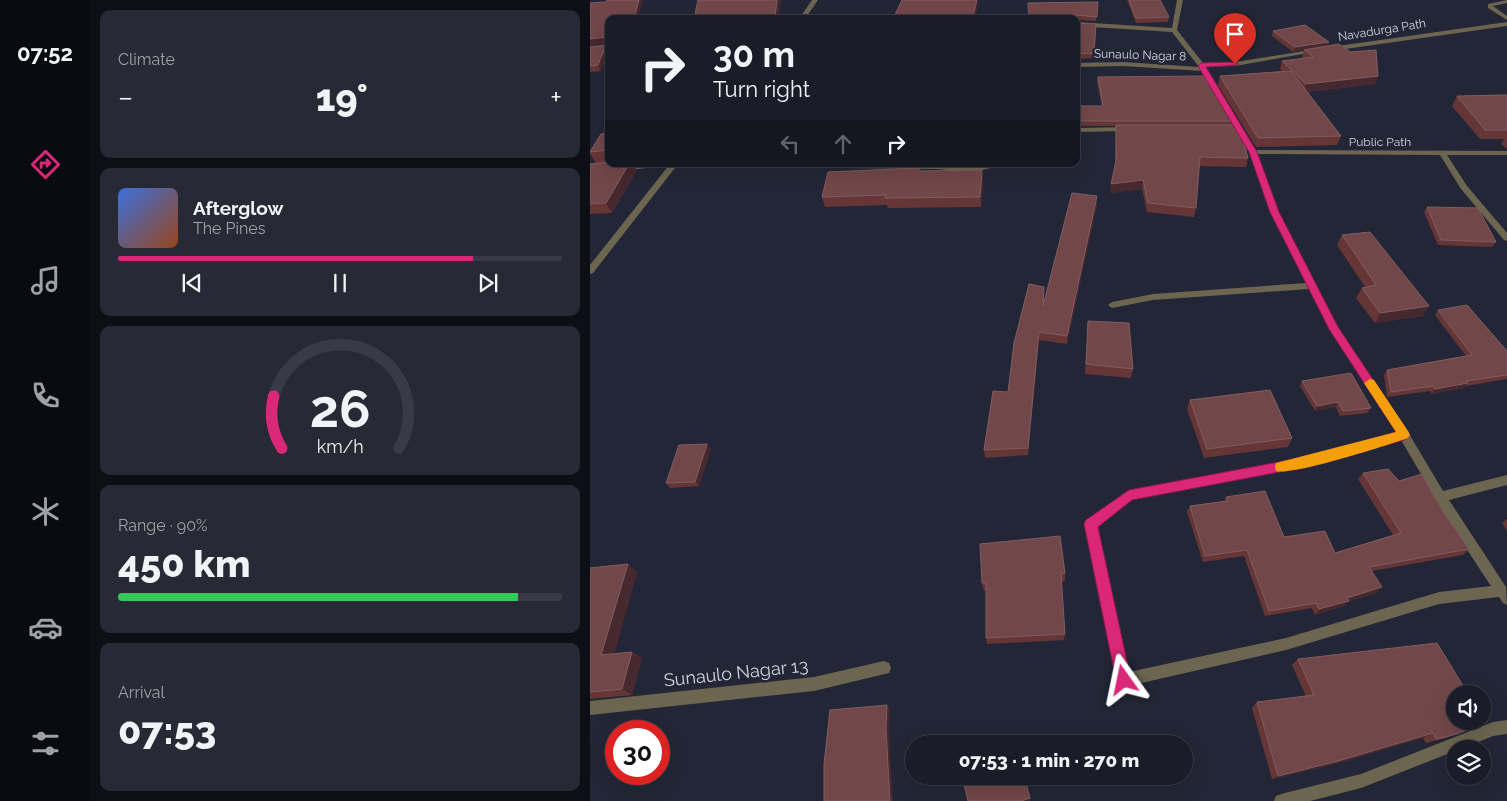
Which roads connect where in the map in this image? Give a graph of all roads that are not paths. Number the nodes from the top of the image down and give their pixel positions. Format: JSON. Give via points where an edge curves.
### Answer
{"nodes":[{"id":1,"x":815,"y":0,"type":"edge"},
{"id":2,"x":1180,"y":0,"type":"edge"},
{"id":3,"x":1507,"y":1,"type":"edge"},
{"id":4,"x":805,"y":15,"type":"edge"},
{"id":5,"x":1507,"y":18,"type":"edge"},
{"id":6,"x":1080,"y":24,"type":"edge"},
{"id":7,"x":1507,"y":24,"type":"edge"},
{"id":8,"x":1174,"y":30,"type":"junction"},
{"id":9,"x":605,"y":47,"type":"edge"},
{"id":10,"x":590,"y":48,"type":"edge"},
{"id":11,"x":1080,"y":65,"type":"edge"},
{"id":12,"x":1202,"y":67,"type":"junction"},
{"id":13,"x":1134,"y":129,"type":"edge"},
{"id":14,"x":1080,"y":130,"type":"edge"},
{"id":15,"x":1253,"y":152,"type":"junction"},
{"id":16,"x":1442,"y":153,"type":"junction"},
{"id":17,"x":1507,"y":153,"type":"edge"},
{"id":18,"x":638,"y":167,"type":"edge"},
{"id":19,"x":672,"y":167,"type":"edge"},
{"id":20,"x":794,"y":167,"type":"edge"},
{"id":21,"x":935,"y":167,"type":"edge"},
{"id":22,"x":935,"y":167,"type":"edge"},
{"id":23,"x":989,"y":167,"type":"edge"},
{"id":24,"x":613,"y":170,"type":"edge"},
{"id":25,"x":1507,"y":238,"type":"edge"},
{"id":26,"x":590,"y":271,"type":"edge"},
{"id":27,"x":1311,"y":286,"type":"junction"},
{"id":28,"x":1112,"y":305,"type":"dead end"},
{"id":29,"x":1404,"y":435,"type":"junction"},
{"id":30,"x":1507,"y":480,"type":"edge"},
{"id":31,"x":1441,"y":497,"type":"junction"},
{"id":32,"x":1504,"y":595,"type":"edge"},
{"id":33,"x":884,"y":668,"type":"dead end"},
{"id":34,"x":590,"y":708,"type":"edge"},
{"id":35,"x":1507,"y":727,"type":"edge"},
{"id":36,"x":1281,"y":801,"type":"edge"}],
"edges":[{"from":1,"to":4,"type":"street"},
{"from":2,"to":8,"type":"street"},
{"from":3,"to":5,"type":"street","via":[[1490,4]]},
{"from":6,"to":8,"type":"street"},
{"from":7,"to":12,"type":"street","name":"Navadurga Path"},
{"from":8,"to":12,"type":"street"},
{"from":9,"to":10,"type":"street"},
{"from":11,"to":12,"type":"street","name":"Sunaulo Nagar 8"},
{"from":12,"to":15,"type":"street","via":[[1234,130]]},
{"from":13,"to":14,"type":"street"},
{"from":15,"to":16,"type":"street","name":"Public Path"},
{"from":15,"to":27,"type":"street","via":[[1274,212]]},
{"from":16,"to":17,"type":"street","name":"Public Path"},
{"from":16,"to":25,"type":"street","via":[[1464,187]]},
{"from":18,"to":24,"type":"street"},
{"from":19,"to":26,"type":"street"},
{"from":20,"to":22,"type":"street"},
{"from":21,"to":23,"type":"street","via":[[974,170]]},
{"from":27,"to":28,"type":"street","via":[[1153,298]]},
{"from":27,"to":29,"type":"street","via":[[1334,329]]},
{"from":29,"to":31,"type":"street"},
{"from":29,"to":32,"type":"street","via":[[1306,462],[1129,496],[1090,524],[1124,680],[1286,644],[1439,598]]},
{"from":30,"to":31,"type":"street"},
{"from":31,"to":32,"type":"street"},
{"from":33,"to":34,"type":"street","name":"Sunaulo Nagar 13","via":[[814,684]]},
{"from":35,"to":36,"type":"street","via":[[1492,729],[1361,781]]}]}
